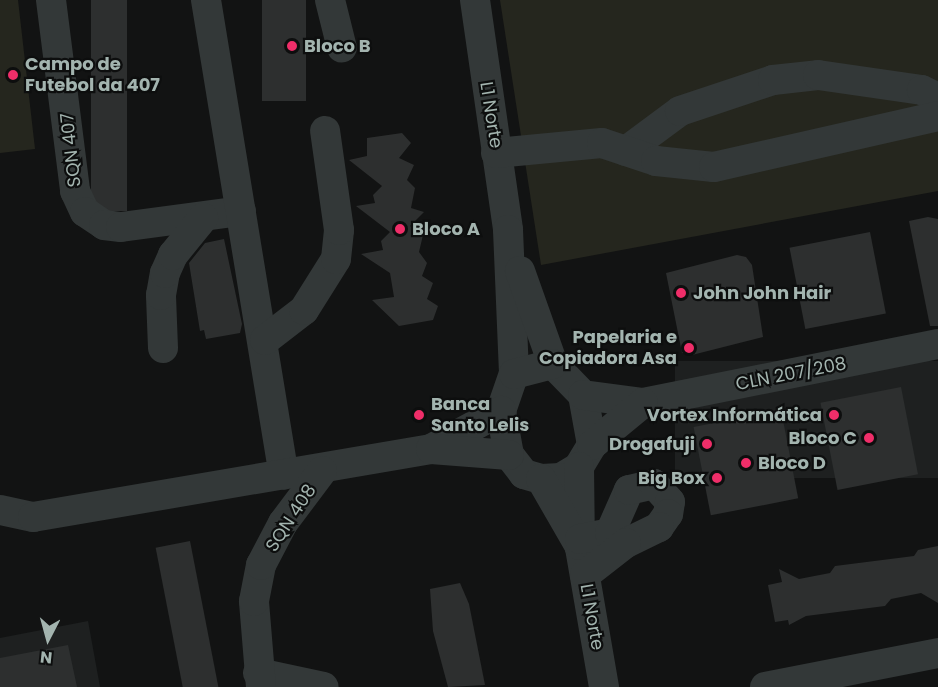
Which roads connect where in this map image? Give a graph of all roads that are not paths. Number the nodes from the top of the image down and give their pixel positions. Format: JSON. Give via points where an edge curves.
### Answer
{"nodes":[{"id":1,"x":51,"y":0,"type":"edge"},
{"id":2,"x":206,"y":0,"type":"edge"},
{"id":3,"x":330,"y":0,"type":"edge"},
{"id":4,"x":474,"y":0,"type":"edge"},
{"id":5,"x":342,"y":48,"type":"dead end"},
{"id":6,"x":938,"y":98,"type":"edge"},
{"id":7,"x":938,"y":116,"type":"edge"},
{"id":8,"x":324,"y":131,"type":"dead end"},
{"id":9,"x":626,"y":152,"type":"junction"},
{"id":10,"x":496,"y":153,"type":"junction"},
{"id":11,"x":241,"y":211,"type":"junction"},
{"id":12,"x":203,"y":218,"type":"junction"},
{"id":13,"x":508,"y":230,"type":"junction"},
{"id":14,"x":265,"y":340,"type":"junction"},
{"id":15,"x":938,"y":344,"type":"edge"},
{"id":16,"x":163,"y":348,"type":"dead end"},
{"id":17,"x":553,"y":364,"type":"junction"},
{"id":18,"x":514,"y":374,"type":"junction"},
{"id":19,"x":583,"y":395,"type":"junction"},
{"id":20,"x":643,"y":403,"type":"junction"},
{"id":21,"x":501,"y":411,"type":"junction"},
{"id":22,"x":431,"y":449,"type":"junction"},
{"id":23,"x":508,"y":455,"type":"junction"},
{"id":24,"x":586,"y":456,"type":"junction"},
{"id":25,"x":322,"y":471,"type":"junction"},
{"id":26,"x":284,"y":475,"type":"junction"},
{"id":27,"x":541,"y":479,"type":"junction"},
{"id":28,"x":0,"y":510,"type":"edge"},
{"id":29,"x":582,"y":554,"type":"junction"},
{"id":30,"x":938,"y":653,"type":"edge"},
{"id":31,"x":260,"y":680,"type":"edge"},
{"id":32,"x":813,"y":681,"type":"edge"},
{"id":33,"x":324,"y":687,"type":"edge"},
{"id":34,"x":604,"y":687,"type":"edge"},
{"id":35,"x":765,"y":687,"type":"edge"}],
"edges":[{"from":1,"to":12,"type":"street","name":"SQN 407","via":[[75,191],[85,212],[112,227]]},
{"from":2,"to":11,"type":"street"},
{"from":3,"to":5,"type":"street"},
{"from":4,"to":10,"type":"street","name":"L1 Norte"},
{"from":6,"to":9,"type":"street","via":[[922,90],[818,75],[772,80],[680,111]]},
{"from":7,"to":9,"type":"street","via":[[714,167],[656,161]]},
{"from":8,"to":14,"type":"street","via":[[339,230],[336,259],[304,310]]},
{"from":9,"to":10,"type":"street","via":[[602,143]]},
{"from":10,"to":13,"type":"street","name":"L1 Norte"},
{"from":11,"to":12,"type":"street","name":"SQN 407"},
{"from":11,"to":14,"type":"street"},
{"from":12,"to":16,"type":"street","via":[[173,255],[165,273],[161,295]]},
{"from":13,"to":17,"type":"street","name":"L1 Norte"},
{"from":13,"to":18,"type":"street","name":"L1 Norte"},
{"from":14,"to":26,"type":"street"},
{"from":15,"to":20,"type":"street","name":"CLN 207/208"},
{"from":17,"to":18,"type":"street"},
{"from":17,"to":19,"type":"street"},
{"from":18,"to":21,"type":"street"},
{"from":19,"to":20,"type":"street","name":"CLN 207/208"},
{"from":19,"to":24,"type":"street"},
{"from":20,"to":24,"type":"street","name":"CLN 207/208"},
{"from":21,"to":22,"type":"street"},
{"from":21,"to":23,"type":"street"},
{"from":22,"to":23,"type":"street"},
{"from":22,"to":25,"type":"street"},
{"from":23,"to":27,"type":"street","via":[[524,474]]},
{"from":24,"to":27,"type":"street","via":[[561,478]]},
{"from":24,"to":29,"type":"street","name":"L1 Norte"},
{"from":25,"to":26,"type":"street"},
{"from":25,"to":31,"type":"street","name":"SQN 408","via":[[283,523],[261,565],[254,601]]},
{"from":26,"to":28,"type":"street","via":[[33,517]]},
{"from":27,"to":29,"type":"street","name":"L1 Norte"},
{"from":29,"to":34,"type":"street","name":"L1 Norte"},
{"from":30,"to":32,"type":"street"},
{"from":31,"to":33,"type":"street","name":"SQN 408"},
{"from":32,"to":35,"type":"street"}]}
